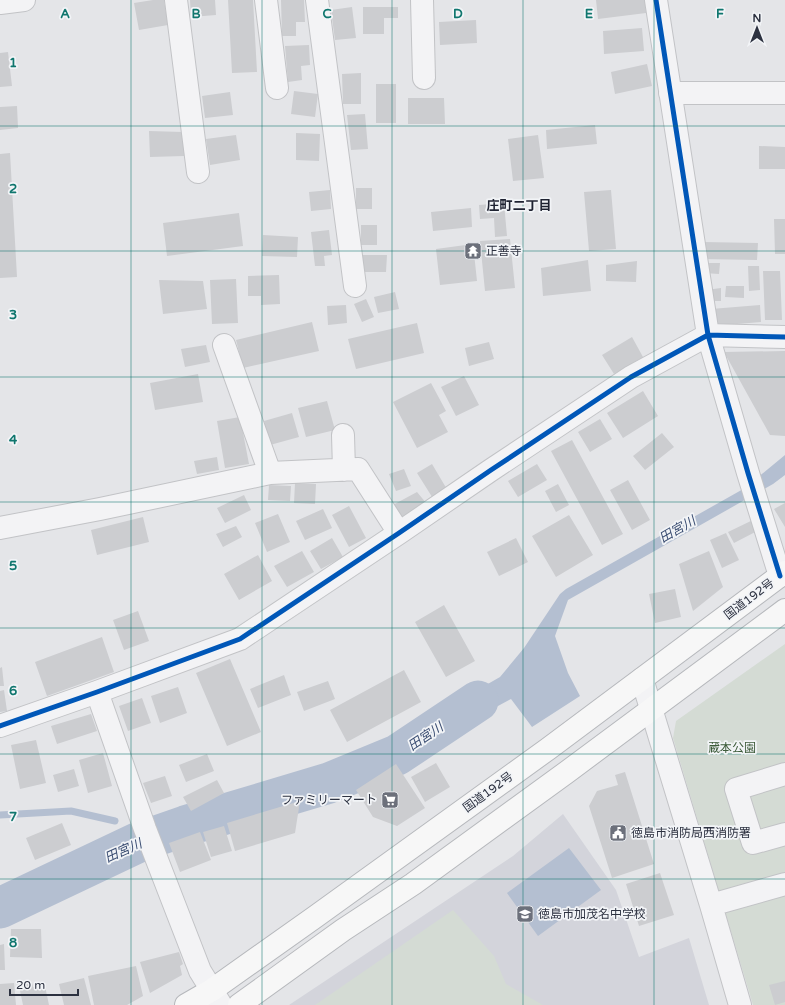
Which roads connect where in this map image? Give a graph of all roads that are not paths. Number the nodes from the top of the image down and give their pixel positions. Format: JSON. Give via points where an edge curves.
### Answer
{"nodes":[{"id":1,"x":24,"y":0,"type":"edge"},
{"id":2,"x":176,"y":0,"type":"edge"},
{"id":3,"x":266,"y":0,"type":"edge"},
{"id":4,"x":317,"y":0,"type":"edge"},
{"id":5,"x":422,"y":0,"type":"edge"},
{"id":6,"x":656,"y":0,"type":"edge"},
{"id":7,"x":0,"y":3,"type":"edge"},
{"id":8,"x":424,"y":78,"type":"dead end"},
{"id":9,"x":277,"y":88,"type":"dead end"},
{"id":10,"x":670,"y":93,"type":"junction"},
{"id":11,"x":785,"y":93,"type":"edge"},
{"id":12,"x":198,"y":172,"type":"dead end"},
{"id":13,"x":355,"y":286,"type":"dead end"},
{"id":14,"x":708,"y":335,"type":"junction"},
{"id":15,"x":785,"y":337,"type":"edge"},
{"id":16,"x":224,"y":345,"type":"dead end"},
{"id":17,"x":343,"y":435,"type":"dead end"},
{"id":18,"x":344,"y":470,"type":"junction"},
{"id":19,"x":270,"y":473,"type":"junction"},
{"id":20,"x":0,"y":528,"type":"edge"},
{"id":21,"x":399,"y":533,"type":"junction"},
{"id":22,"x":782,"y":574,"type":"edge"},
{"id":23,"x":785,"y":610,"type":"edge"},
{"id":24,"x":642,"y":679,"type":"junction"},
{"id":25,"x":97,"y":692,"type":"junction"},
{"id":26,"x":651,"y":709,"type":"junction"},
{"id":27,"x":0,"y":726,"type":"edge"},
{"id":28,"x":785,"y":774,"type":"edge"},
{"id":29,"x":785,"y":834,"type":"edge"},
{"id":30,"x":785,"y":884,"type":"edge"},
{"id":31,"x":711,"y":905,"type":"junction"},
{"id":32,"x":216,"y":997,"type":"edge"},
{"id":33,"x":186,"y":1005,"type":"edge"},
{"id":34,"x":239,"y":1005,"type":"edge"},
{"id":35,"x":740,"y":1005,"type":"edge"}],
"edges":[{"from":1,"to":7,"type":"street"},
{"from":2,"to":12,"type":"street"},
{"from":3,"to":9,"type":"street"},
{"from":4,"to":13,"type":"street"},
{"from":5,"to":8,"type":"street"},
{"from":6,"to":10,"type":"street"},
{"from":10,"to":11,"type":"street"},
{"from":10,"to":14,"type":"street"},
{"from":14,"to":15,"type":"street"},
{"from":14,"to":21,"type":"street","via":[[631,377]]},
{"from":14,"to":22,"type":"street","via":[[758,506]]},
{"from":16,"to":19,"type":"street"},
{"from":17,"to":18,"type":"street"},
{"from":18,"to":19,"type":"street"},
{"from":18,"to":21,"type":"street","via":[[358,469]]},
{"from":19,"to":20,"type":"street"},
{"from":21,"to":25,"type":"street","via":[[240,639]]},
{"from":22,"to":24,"type":"highway","name":"国道192号"},
{"from":23,"to":26,"type":"highway"},
{"from":24,"to":26,"type":"street"},
{"from":24,"to":32,"type":"highway","name":"国道192号","via":[[315,917]]},
{"from":25,"to":27,"type":"street"},
{"from":25,"to":32,"type":"street","via":[[148,838],[200,971]]},
{"from":26,"to":31,"type":"street"},
{"from":26,"to":34,"type":"highway","via":[[414,884],[343,930]]},
{"from":28,"to":29,"type":"street","via":[[736,789],[753,844]]},
{"from":30,"to":31,"type":"street"},
{"from":31,"to":35,"type":"street"},
{"from":32,"to":33,"type":"highway","name":"国道192号"}]}
